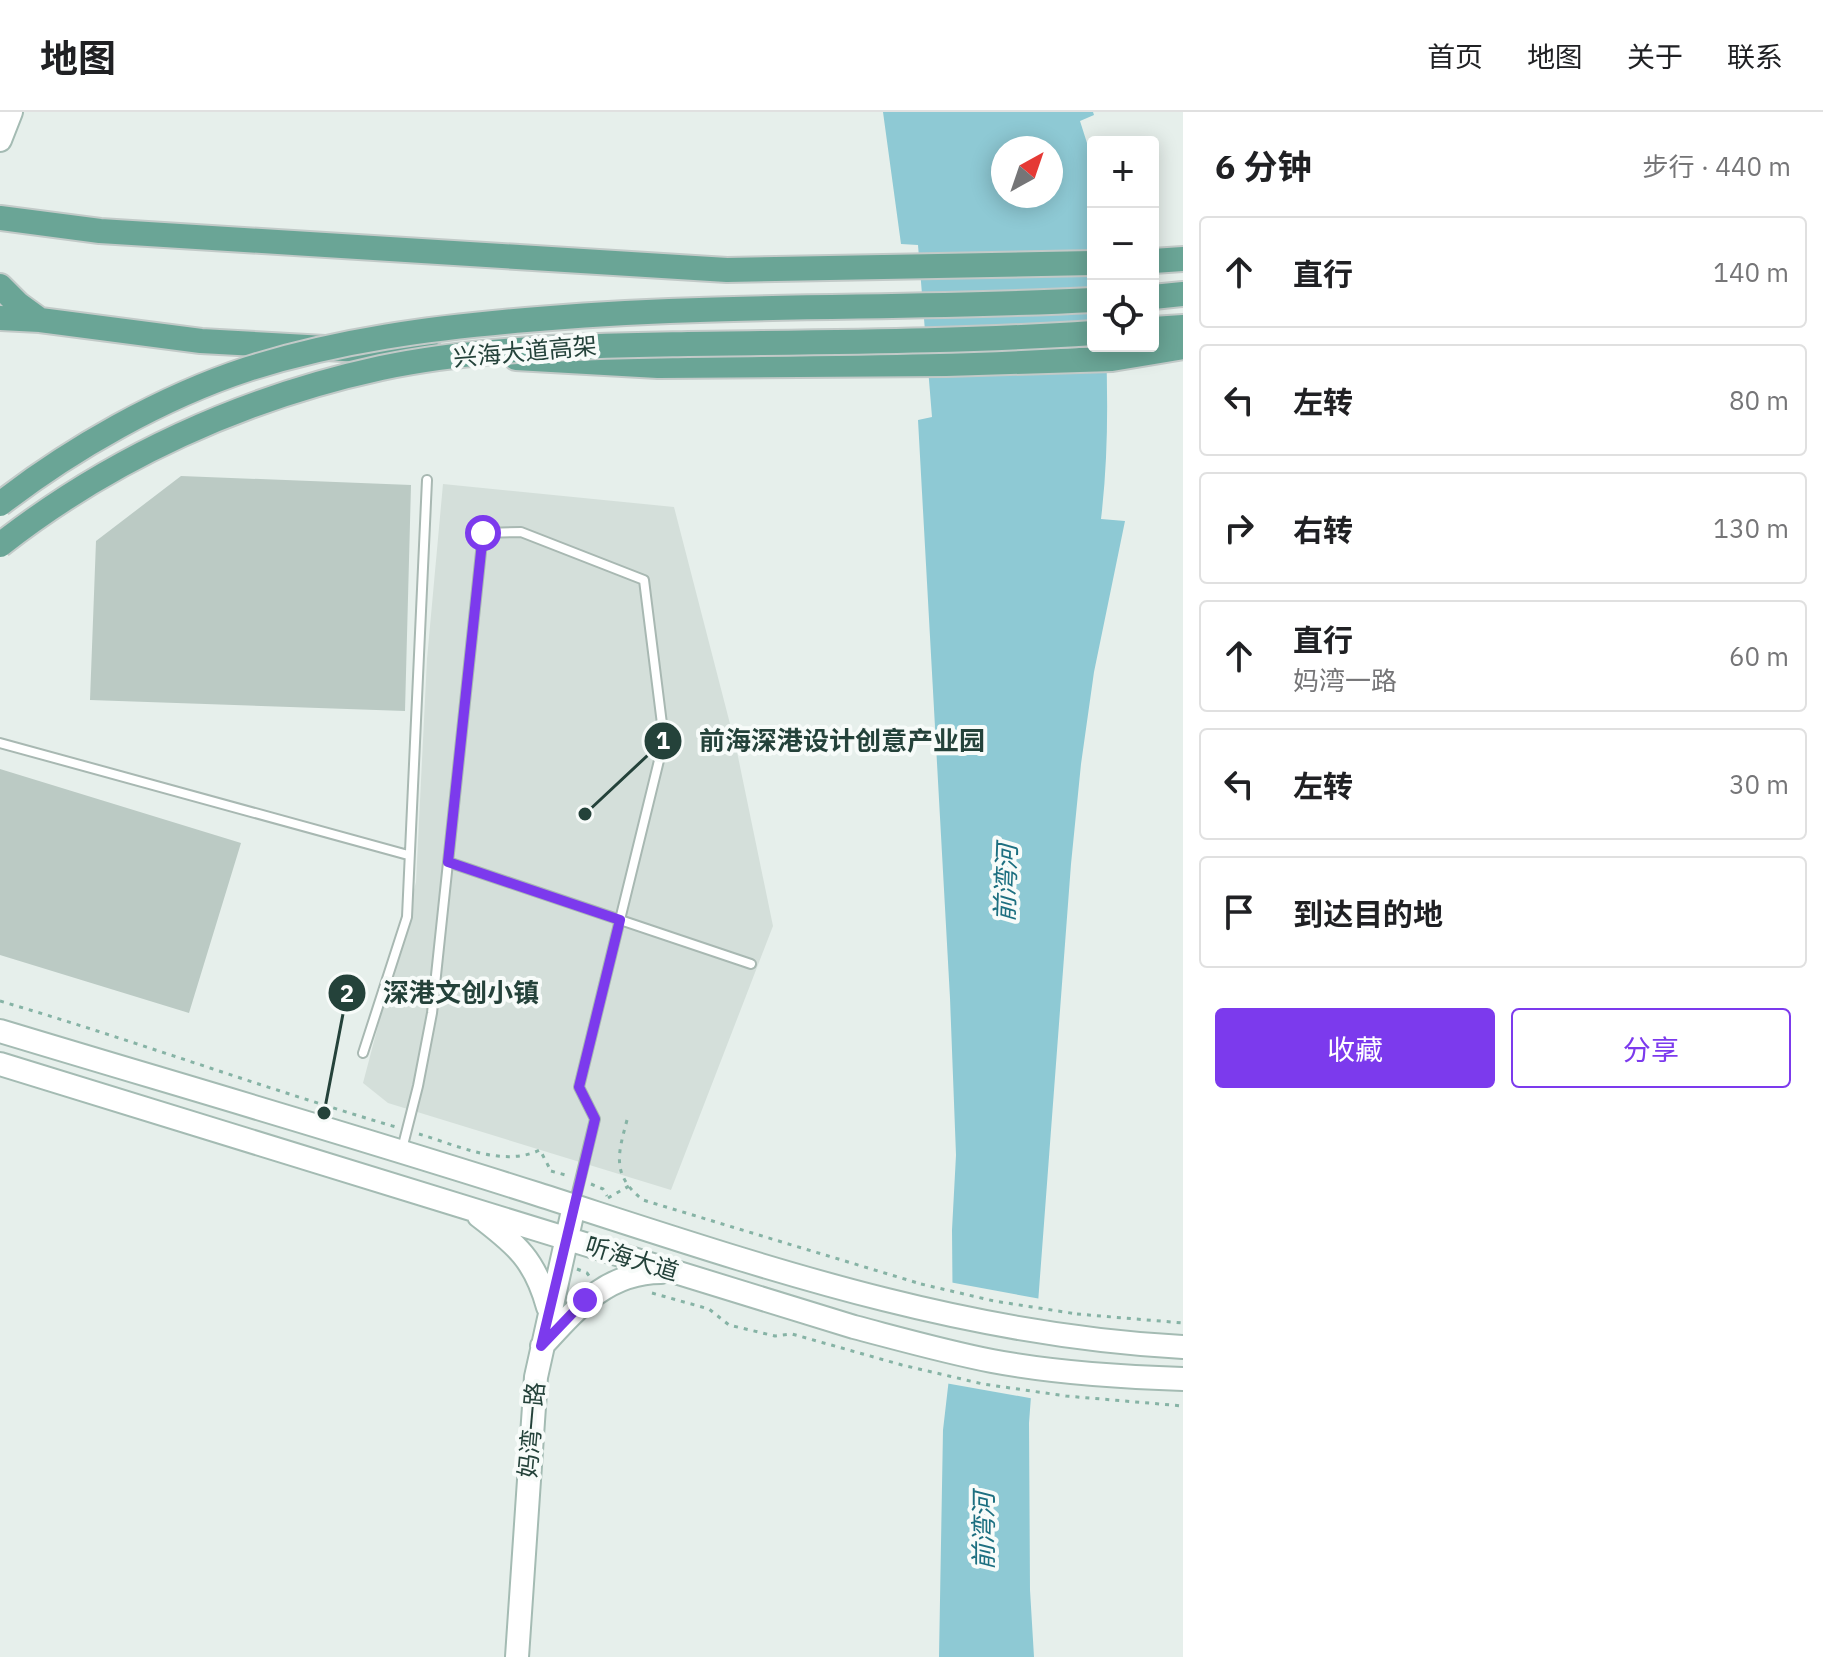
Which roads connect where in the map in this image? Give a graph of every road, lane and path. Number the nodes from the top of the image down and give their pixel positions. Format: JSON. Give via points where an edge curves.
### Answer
{"nodes":[{"id":1,"x":11,"y":112,"type":"edge"},
{"id":2,"x":0,"y":140,"type":"edge"},
{"id":3,"x":0,"y":218,"type":"edge"},
{"id":4,"x":1183,"y":259,"type":"edge"},
{"id":5,"x":1159,"y":261,"type":"edge"},
{"id":6,"x":1087,"y":263,"type":"edge"},
{"id":7,"x":0,"y":286,"type":"edge"},
{"id":8,"x":1183,"y":294,"type":"edge"},
{"id":9,"x":1159,"y":296,"type":"edge"},
{"id":10,"x":1087,"y":300,"type":"edge"},
{"id":11,"x":0,"y":318,"type":"edge"},
{"id":12,"x":40,"y":320,"type":"junction"},
{"id":13,"x":1183,"y":327,"type":"edge"},
{"id":14,"x":1159,"y":329,"type":"edge"},
{"id":15,"x":1087,"y":333,"type":"edge"},
{"id":16,"x":1183,"y":347,"type":"edge"},
{"id":17,"x":427,"y":480,"type":"dead end"},
{"id":18,"x":0,"y":504,"type":"edge"},
{"id":19,"x":0,"y":545,"type":"edge"},
{"id":20,"x":0,"y":743,"type":"edge"},
{"id":21,"x":408,"y":855,"type":"junction"},
{"id":22,"x":448,"y":862,"type":"junction"},
{"id":23,"x":620,"y":920,"type":"junction"},
{"id":24,"x":751,"y":964,"type":"dead end"},
{"id":25,"x":0,"y":1001,"type":"edge"},
{"id":26,"x":0,"y":1031,"type":"edge"},
{"id":27,"x":363,"y":1053,"type":"dead end"},
{"id":28,"x":0,"y":1064,"type":"edge"},
{"id":29,"x":627,"y":1120,"type":"dead end"},
{"id":30,"x":404,"y":1141,"type":"junction"},
{"id":31,"x":551,"y":1171,"type":"dead end"},
{"id":32,"x":629,"y":1186,"type":"junction"},
{"id":33,"x":608,"y":1198,"type":"dead end"},
{"id":34,"x":574,"y":1206,"type":"junction"},
{"id":35,"x":469,"y":1208,"type":"junction"},
{"id":36,"x":565,"y":1238,"type":"junction"},
{"id":37,"x":670,"y":1272,"type":"junction"},
{"id":38,"x":644,"y":1291,"type":"dead end"},
{"id":39,"x":549,"y":1310,"type":"junction"},
{"id":40,"x":1183,"y":1323,"type":"edge"},
{"id":41,"x":541,"y":1346,"type":"junction"},
{"id":42,"x":1183,"y":1347,"type":"edge"},
{"id":43,"x":1183,"y":1379,"type":"edge"},
{"id":44,"x":1183,"y":1406,"type":"edge"},
{"id":45,"x":517,"y":1657,"type":"edge"}],
"edges":[{"from":1,"to":2,"type":"main road"},
{"from":3,"to":6,"type":"main road","via":[[100,231],[727,270]]},
{"from":4,"to":5,"type":"main road"},
{"from":7,"to":12,"type":"main road"},
{"from":8,"to":9,"type":"main road"},
{"from":10,"to":18,"type":"main road","name":"兴海大道高架","bridge":true,"via":[[568,316],[353,342],[288,357],[193,390],[132,420]]},
{"from":11,"to":12,"type":"main road"},
{"from":12,"to":16,"type":"main road","via":[[201,341],[658,366],[1097,359]]},
{"from":13,"to":14,"type":"main road"},
{"from":15,"to":19,"type":"main road","name":"兴海大道高架","bridge":true,"via":[[581,346],[384,367],[264,400],[207,423],[83,487]]},
{"from":17,"to":21,"type":"lane"},
{"from":20,"to":21,"type":"lane"},
{"from":21,"to":27,"type":"lane","via":[[407,917]]},
{"from":22,"to":23,"type":"lane"},
{"from":22,"to":23,"type":"lane","via":[[483,533],[521,532],[644,580],[664,740]]},
{"from":22,"to":30,"type":"lane","via":[[432,1013]]},
{"from":23,"to":24,"type":"lane"},
{"from":23,"to":34,"type":"lane","via":[[579,1087],[595,1119]]},
{"from":25,"to":30,"type":"path","via":[[293,1097]]},
{"from":26,"to":30,"type":"main road","name":"听海大道"},
{"from":28,"to":35,"type":"main road","name":"听海大道"},
{"from":29,"to":32,"type":"path","via":[[618,1160]]},
{"from":30,"to":31,"type":"path","via":[[505,1157],[540,1150]]},
{"from":30,"to":34,"type":"main road","name":"听海大道"},
{"from":32,"to":33,"type":"path"},
{"from":32,"to":40,"type":"path","bridge":true,"via":[[657,1205],[921,1284],[1077,1314]]},
{"from":34,"to":36,"type":"main road","name":"妈湾一路"},
{"from":34,"to":42,"type":"main road","name":"听海大道","via":[[916,1308],[1074,1337]]},
{"from":35,"to":36,"type":"main road","name":"听海大道"},
{"from":35,"to":39,"type":"main road","via":[[525,1255]]},
{"from":36,"to":37,"type":"main road","name":"听海大道"},
{"from":36,"to":39,"type":"main road","name":"妈湾一路"},
{"from":37,"to":41,"type":"main road","via":[[631,1275],[598,1290]]},
{"from":37,"to":43,"type":"main road","name":"听海大道","via":[[990,1361],[1069,1373]]},
{"from":38,"to":44,"type":"path","via":[[709,1309],[729,1325],[775,1336],[792,1334],[983,1384]]},
{"from":39,"to":41,"type":"main road","name":"妈湾一路"},
{"from":41,"to":45,"type":"main road","name":"妈湾一路"}]}
